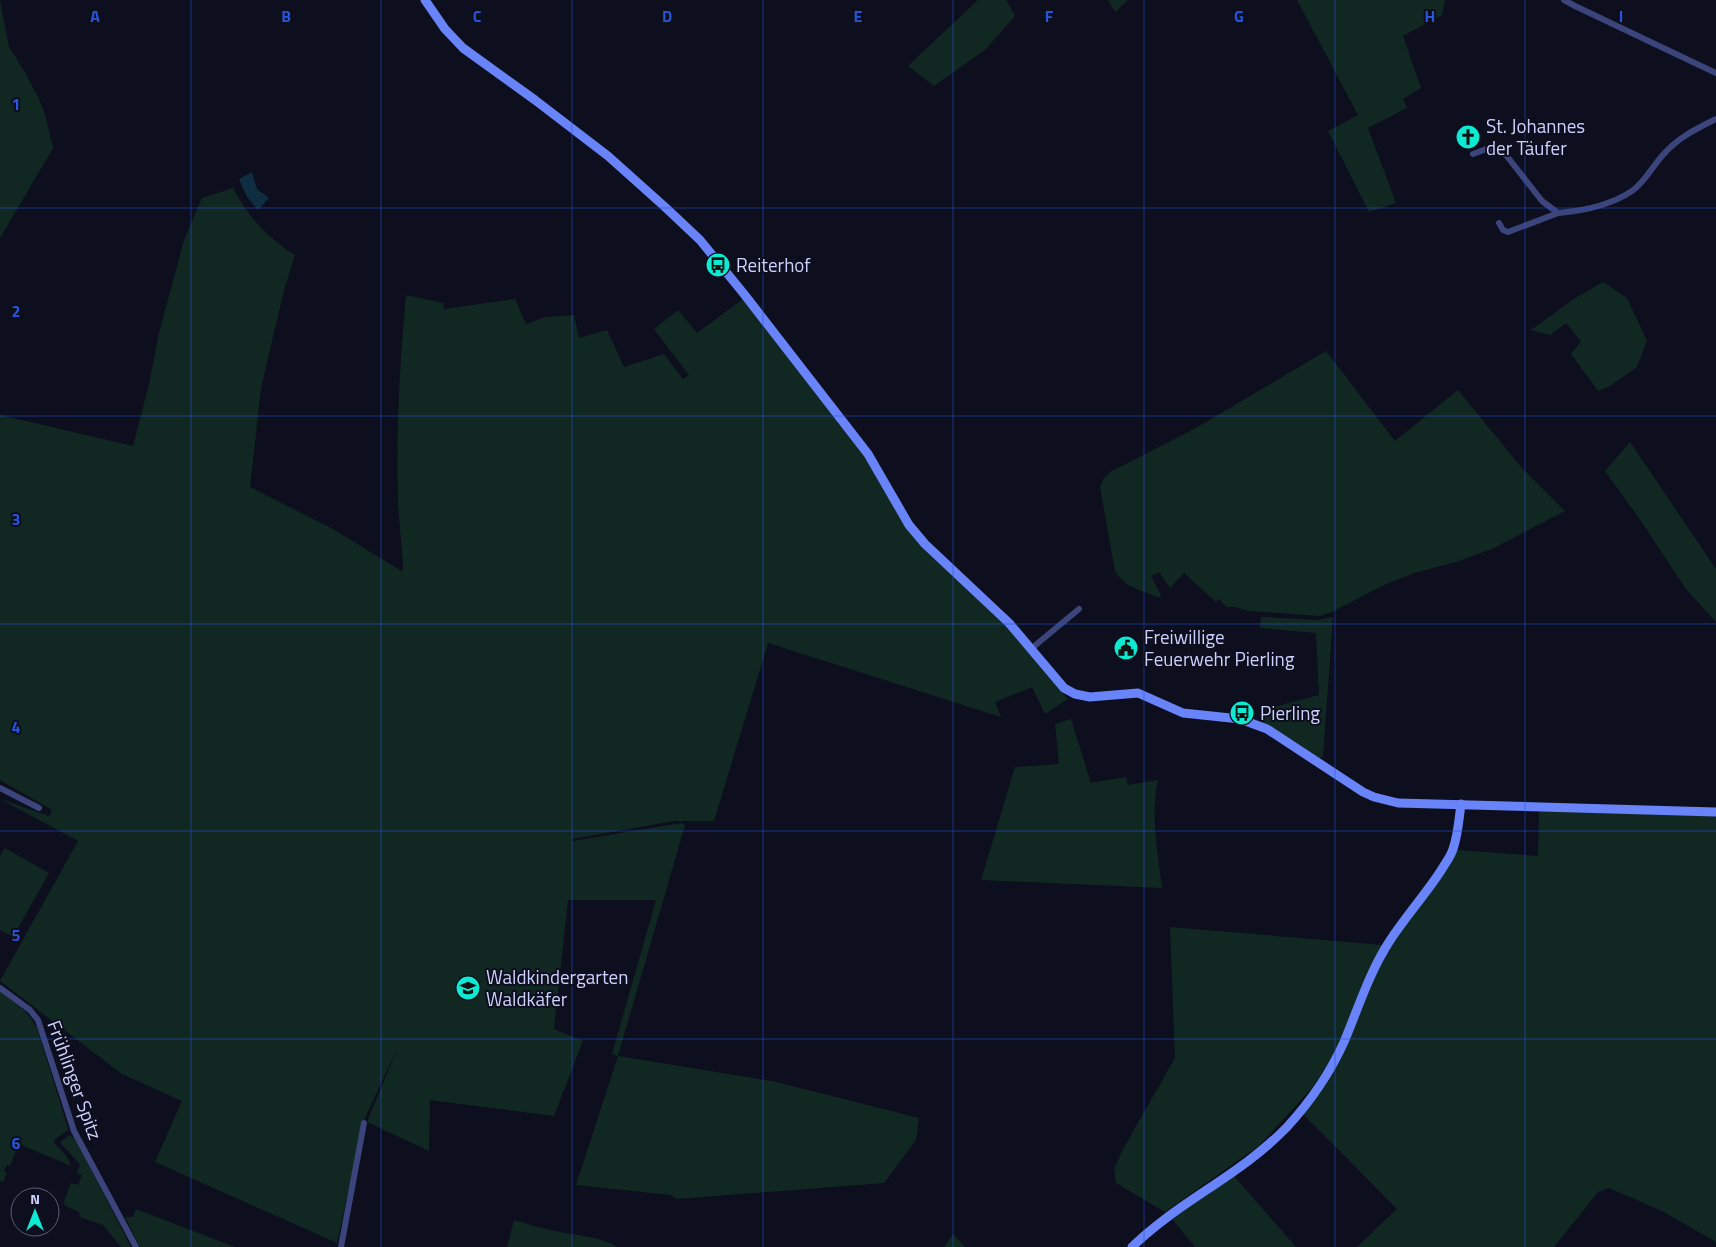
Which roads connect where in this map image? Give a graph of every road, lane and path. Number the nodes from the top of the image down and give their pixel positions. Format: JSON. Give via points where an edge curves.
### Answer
{"nodes":[{"id":1,"x":425,"y":0,"type":"edge"},
{"id":2,"x":1564,"y":0,"type":"edge"},
{"id":3,"x":1716,"y":73,"type":"edge"},
{"id":4,"x":1716,"y":119,"type":"edge"},
{"id":5,"x":1473,"y":154,"type":"dead end"},
{"id":6,"x":1558,"y":213,"type":"junction"},
{"id":7,"x":1499,"y":223,"type":"dead end"},
{"id":8,"x":1079,"y":610,"type":"dead end"},
{"id":9,"x":1032,"y":648,"type":"junction"},
{"id":10,"x":0,"y":788,"type":"edge"},
{"id":11,"x":1461,"y":804,"type":"junction"},
{"id":12,"x":39,"y":808,"type":"dead end"},
{"id":13,"x":1716,"y":812,"type":"edge"},
{"id":14,"x":0,"y":988,"type":"edge"},
{"id":15,"x":364,"y":1123,"type":"dead end"},
{"id":16,"x":136,"y":1247,"type":"edge"},
{"id":17,"x":340,"y":1247,"type":"edge"},
{"id":18,"x":1132,"y":1247,"type":"edge"}],
"edges":[{"from":1,"to":9,"type":"main road","via":[[436,19],[458,43],[608,156],[700,240],[868,454],[910,525],[925,544],[1010,623]]},
{"from":2,"to":3,"type":"street"},
{"from":4,"to":6,"type":"street","via":[[1681,137],[1633,191],[1581,211]]},
{"from":5,"to":6,"type":"street","via":[[1489,148],[1506,155],[1542,201]]},
{"from":6,"to":7,"type":"street","via":[[1508,232]]},
{"from":8,"to":9,"type":"street"},
{"from":9,"to":11,"type":"main road","via":[[1057,682],[1075,694],[1090,697],[1138,693],[1182,713],[1240,719],[1267,729],[1374,797],[1398,803]]},
{"from":10,"to":12,"type":"street"},
{"from":11,"to":13,"type":"main road"},
{"from":11,"to":18,"type":"main road","via":[[1453,851],[1388,944],[1343,1045],[1307,1102],[1286,1127],[1249,1161],[1165,1219]]},
{"from":14,"to":16,"type":"street","name":"Frühlinger Spitz","via":[[38,1020],[74,1131]]},
{"from":15,"to":17,"type":"street"}]}
